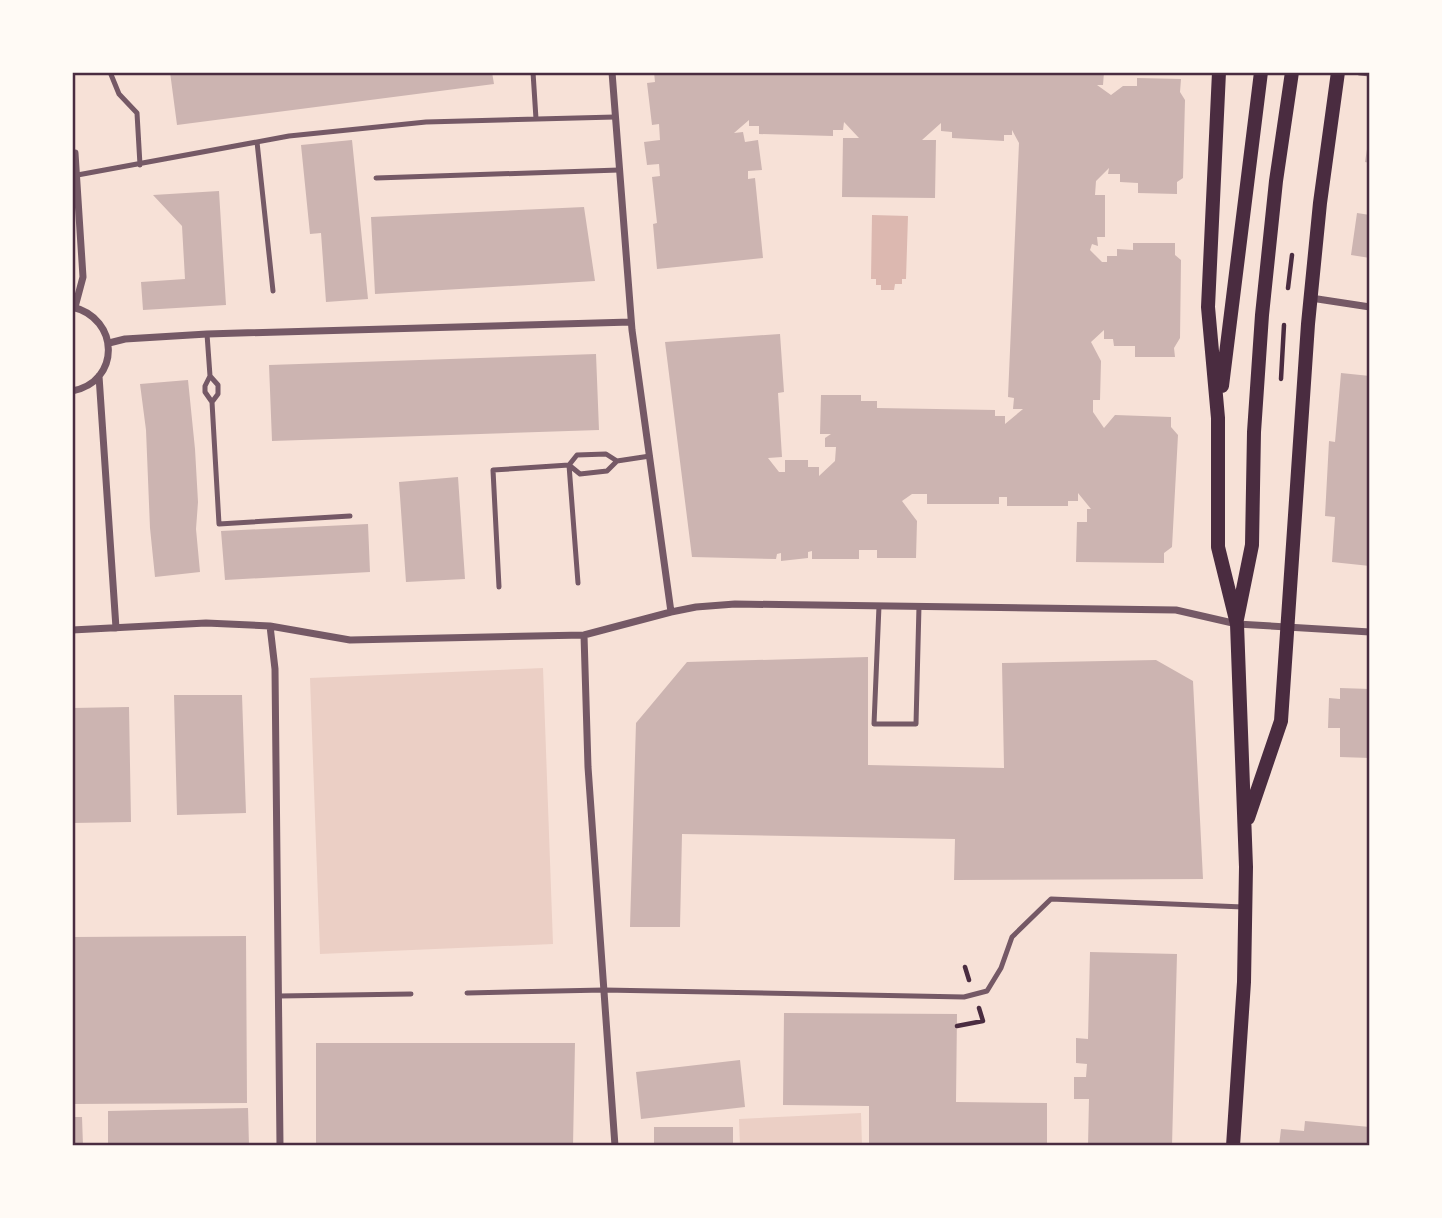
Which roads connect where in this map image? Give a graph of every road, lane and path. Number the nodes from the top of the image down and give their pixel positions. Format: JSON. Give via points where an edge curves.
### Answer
{"nodes":[{"id":1,"x":110,"y":72,"type":"edge"},
{"id":2,"x":533,"y":72,"type":"edge"},
{"id":3,"x":612,"y":72,"type":"edge"},
{"id":4,"x":1219,"y":72,"type":"edge"},
{"id":5,"x":1261,"y":72,"type":"edge"},
{"id":6,"x":1292,"y":72,"type":"edge"},
{"id":7,"x":1338,"y":72,"type":"edge"},
{"id":8,"x":1360,"y":72,"type":"edge"},
{"id":9,"x":1370,"y":73,"type":"edge"},
{"id":10,"x":615,"y":117,"type":"junction"},
{"id":11,"x":536,"y":119,"type":"junction"},
{"id":12,"x":257,"y":142,"type":"junction"},
{"id":13,"x":75,"y":153,"type":"dead end"},
{"id":14,"x":140,"y":165,"type":"junction"},
{"id":15,"x":619,"y":170,"type":"junction"},
{"id":16,"x":74,"y":177,"type":"edge"},
{"id":17,"x":376,"y":178,"type":"dead end"},
{"id":18,"x":273,"y":291,"type":"dead end"},
{"id":19,"x":1310,"y":298,"type":"junction"},
{"id":20,"x":73,"y":307,"type":"edge"},
{"id":21,"x":1370,"y":307,"type":"edge"},
{"id":22,"x":631,"y":322,"type":"junction"},
{"id":23,"x":207,"y":334,"type":"junction"},
{"id":24,"x":108,"y":343,"type":"junction"},
{"id":25,"x":99,"y":376,"type":"junction"},
{"id":26,"x":210,"y":376,"type":"junction"},
{"id":27,"x":72,"y":391,"type":"edge"},
{"id":28,"x":212,"y":402,"type":"junction"},
{"id":29,"x":1218,"y":418,"type":"junction"},
{"id":30,"x":650,"y":456,"type":"junction"},
{"id":31,"x":617,"y":461,"type":"junction"},
{"id":32,"x":569,"y":465,"type":"junction"},
{"id":33,"x":350,"y":516,"type":"dead end"},
{"id":34,"x":578,"y":583,"type":"dead end"},
{"id":35,"x":499,"y":587,"type":"dead end"},
{"id":36,"x":879,"y":606,"type":"junction"},
{"id":37,"x":919,"y":606,"type":"junction"},
{"id":38,"x":671,"y":612,"type":"junction"},
{"id":39,"x":1237,"y":624,"type":"junction"},
{"id":40,"x":270,"y":626,"type":"junction"},
{"id":41,"x":116,"y":628,"type":"junction"},
{"id":42,"x":1287,"y":628,"type":"junction"},
{"id":43,"x":72,"y":630,"type":"edge"},
{"id":44,"x":1370,"y":632,"type":"edge"},
{"id":45,"x":584,"y":635,"type":"junction"},
{"id":46,"x":1245,"y":826,"type":"junction"},
{"id":47,"x":1246,"y":907,"type":"junction"},
{"id":48,"x":604,"y":990,"type":"junction"},
{"id":49,"x":467,"y":993,"type":"dead end"},
{"id":50,"x":411,"y":994,"type":"dead end"},
{"id":51,"x":279,"y":996,"type":"junction"},
{"id":52,"x":281,"y":1146,"type":"edge"},
{"id":53,"x":615,"y":1146,"type":"edge"},
{"id":54,"x":1233,"y":1146,"type":"edge"}],
"edges":[{"from":1,"to":14,"type":"lane","via":[[119,94],[137,113]]},
{"from":2,"to":11,"type":"lane"},
{"from":3,"to":10,"type":"street"},
{"from":4,"to":29,"type":"main road","via":[[1208,307]]},
{"from":5,"to":29,"type":"main road"},
{"from":6,"to":39,"type":"main road","via":[[1260,338],[1252,545]]},
{"from":7,"to":19,"type":"main road"},
{"from":8,"to":9,"type":"street"},
{"from":10,"to":11,"type":"lane"},
{"from":10,"to":15,"type":"street"},
{"from":11,"to":12,"type":"lane","via":[[426,122]]},
{"from":12,"to":14,"type":"lane"},
{"from":12,"to":18,"type":"lane"},
{"from":13,"to":16,"type":"street"},
{"from":14,"to":16,"type":"lane"},
{"from":15,"to":17,"type":"lane"},
{"from":15,"to":22,"type":"street"},
{"from":16,"to":20,"type":"street","via":[[83,277]]},
{"from":19,"to":21,"type":"street"},
{"from":19,"to":42,"type":"main road"},
{"from":20,"to":24,"type":"street","via":[[97,320]]},
{"from":22,"to":23,"type":"street"},
{"from":22,"to":30,"type":"street"},
{"from":23,"to":24,"type":"street"},
{"from":23,"to":26,"type":"lane"},
{"from":24,"to":25,"type":"street"},
{"from":25,"to":27,"type":"street"},
{"from":25,"to":41,"type":"street"},
{"from":26,"to":28,"type":"lane","via":[[205,392]]},
{"from":26,"to":28,"type":"lane","via":[[218,385]]},
{"from":28,"to":33,"type":"lane","via":[[219,524]]},
{"from":29,"to":39,"type":"main road","via":[[1218,547]]},
{"from":30,"to":31,"type":"lane"},
{"from":30,"to":38,"type":"street"},
{"from":31,"to":32,"type":"lane","via":[[606,454],[578,455]]},
{"from":31,"to":32,"type":"lane","via":[[607,471],[580,474]]},
{"from":32,"to":34,"type":"lane"},
{"from":32,"to":35,"type":"lane","via":[[492,470]]},
{"from":36,"to":37,"type":"street"},
{"from":36,"to":37,"type":"lane","via":[[874,724],[916,724]]},
{"from":36,"to":38,"type":"street","via":[[735,604]]},
{"from":37,"to":39,"type":"street","via":[[1176,610]]},
{"from":38,"to":45,"type":"street"},
{"from":39,"to":42,"type":"street"},
{"from":39,"to":46,"type":"main road"},
{"from":40,"to":41,"type":"street","via":[[206,623]]},
{"from":40,"to":45,"type":"street","via":[[351,640]]},
{"from":40,"to":51,"type":"street","via":[[275,669]]},
{"from":41,"to":43,"type":"street"},
{"from":42,"to":44,"type":"street"},
{"from":42,"to":46,"type":"main road","via":[[1281,722]]},
{"from":45,"to":48,"type":"street"},
{"from":46,"to":47,"type":"main road"},
{"from":47,"to":48,"type":"lane","via":[[1051,899],[1012,937],[987,991],[964,997]]},
{"from":47,"to":54,"type":"main road"},
{"from":48,"to":49,"type":"lane"},
{"from":48,"to":53,"type":"street"},
{"from":50,"to":51,"type":"lane"},
{"from":51,"to":52,"type":"street"}]}
